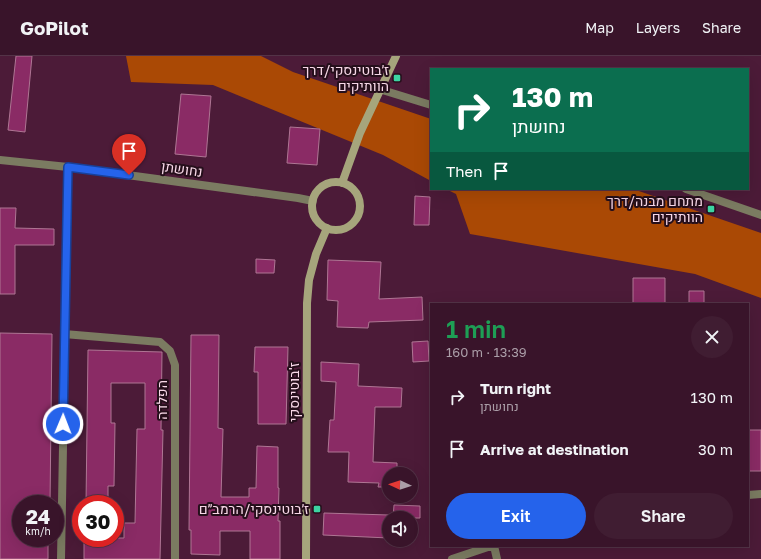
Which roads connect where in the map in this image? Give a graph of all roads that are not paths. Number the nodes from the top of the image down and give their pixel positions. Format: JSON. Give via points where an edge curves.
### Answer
{"nodes":[{"id":1,"x":396,"y":56,"type":"edge"},
{"id":2,"x":380,"y":89,"type":"junction"},
{"id":3,"x":430,"y":105,"type":"edge"},
{"id":4,"x":0,"y":160,"type":"edge"},
{"id":5,"x":68,"y":167,"type":"junction"},
{"id":6,"x":342,"y":183,"type":"junction"},
{"id":7,"x":689,"y":190,"type":"edge"},
{"id":8,"x":313,"y":201,"type":"junction"},
{"id":9,"x":761,"y":215,"type":"edge"},
{"id":10,"x":327,"y":228,"type":"junction"},
{"id":11,"x":64,"y":334,"type":"junction"},
{"id":12,"x":761,"y":494,"type":"edge"},
{"id":13,"x":749,"y":495,"type":"edge"},
{"id":14,"x":488,"y":547,"type":"edge"},
{"id":15,"x":494,"y":547,"type":"edge"},
{"id":16,"x":61,"y":559,"type":"edge"},
{"id":17,"x":175,"y":559,"type":"edge"},
{"id":18,"x":306,"y":559,"type":"edge"},
{"id":19,"x":452,"y":559,"type":"edge"},
{"id":20,"x":497,"y":559,"type":"edge"}],
"edges":[{"from":1,"to":2,"type":"street"},
{"from":2,"to":3,"type":"street"},
{"from":2,"to":6,"type":"street","via":[[360,133]]},
{"from":4,"to":5,"type":"street","name":"נחושתן"},
{"from":5,"to":8,"type":"street","name":"נחושתן"},
{"from":5,"to":11,"type":"street"},
{"from":6,"to":8,"type":"street","via":[[324,186]]},
{"from":6,"to":10,"type":"street","via":[[349,186],[359,198],[359,213],[350,226],[334,230]]},
{"from":7,"to":9,"type":"street"},
{"from":8,"to":10,"type":"street","via":[[312,208],[317,220]]},
{"from":10,"to":18,"type":"street","name":"ז'בוטינסקי","via":[[316,254],[307,303]]},
{"from":11,"to":16,"type":"street"},
{"from":11,"to":17,"type":"street","name":"הפלדה","via":[[160,342],[170,351],[175,365]]},
{"from":12,"to":13,"type":"street"},
{"from":14,"to":19,"type":"street"},
{"from":15,"to":20,"type":"street"}]}
